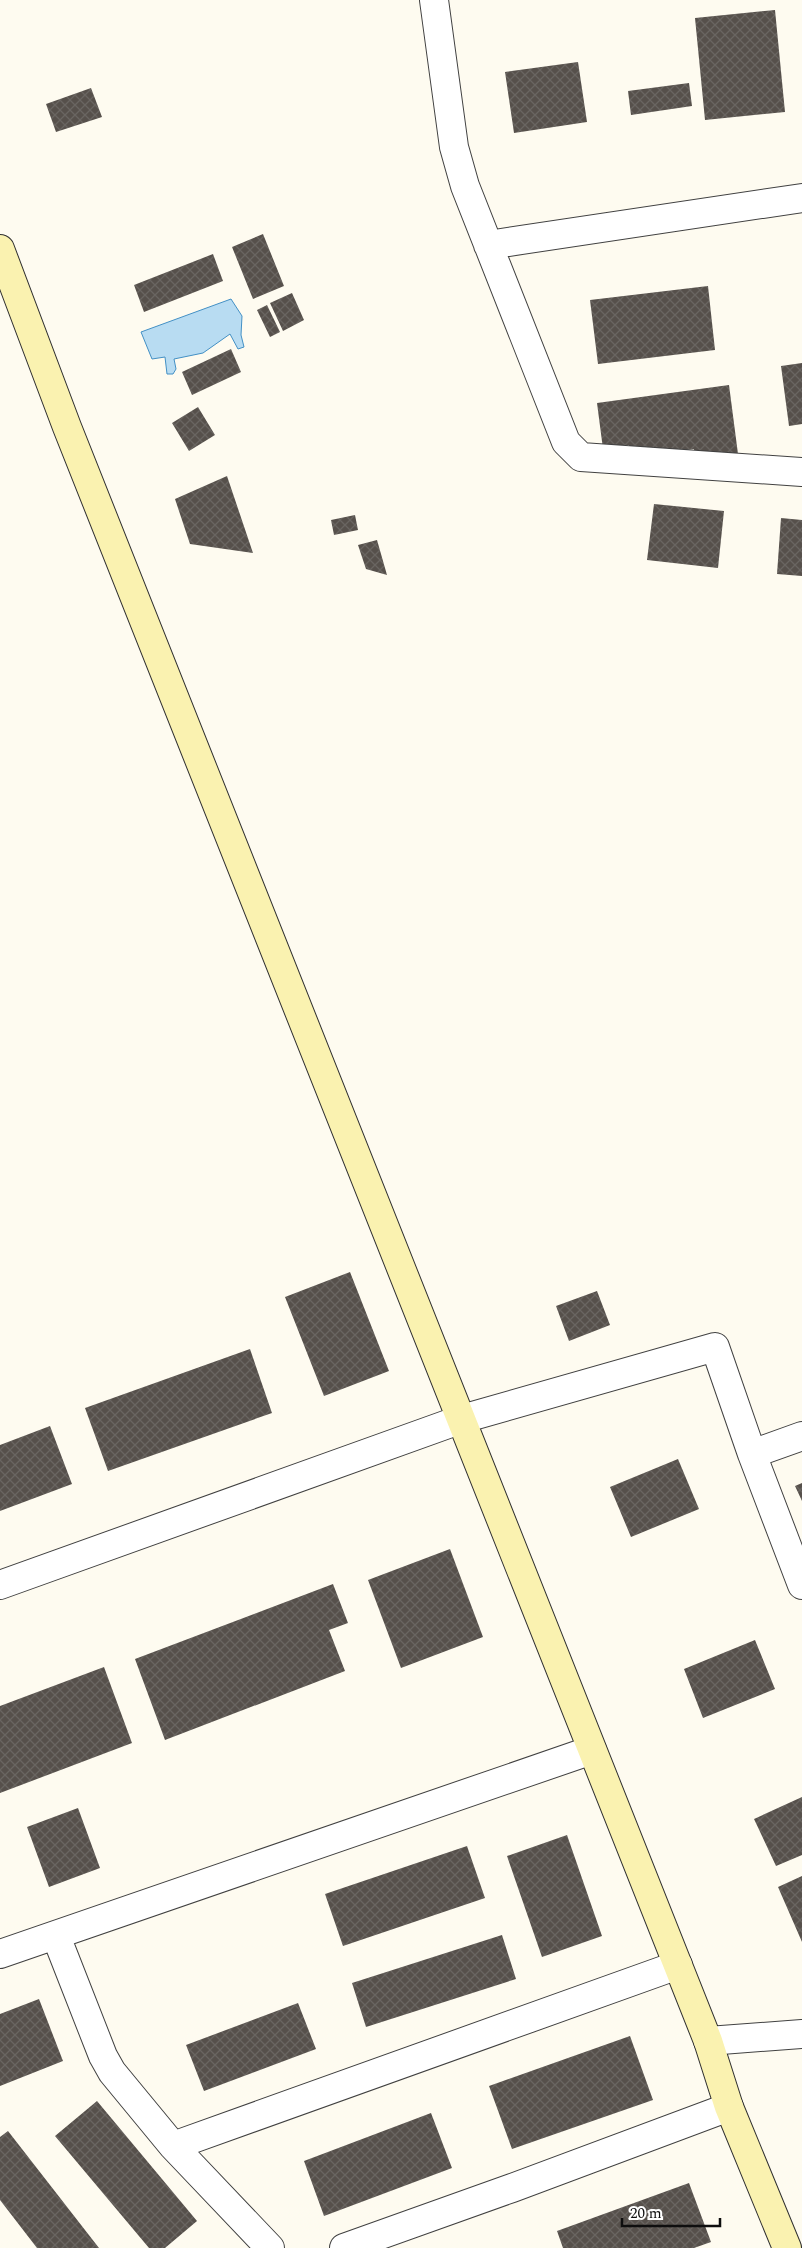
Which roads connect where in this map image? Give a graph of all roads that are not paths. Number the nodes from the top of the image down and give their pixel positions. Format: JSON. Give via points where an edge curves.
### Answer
{"nodes":[{"id":1,"x":438,"y":0,"type":"edge"},
{"id":2,"x":802,"y":198,"type":"edge"},
{"id":3,"x":488,"y":245,"type":"junction"},
{"id":4,"x":0,"y":249,"type":"edge"},
{"id":5,"x":802,"y":472,"type":"edge"},
{"id":6,"x":462,"y":1419,"type":"junction"},
{"id":7,"x":802,"y":1436,"type":"edge"},
{"id":8,"x":752,"y":1454,"type":"junction"},
{"id":9,"x":0,"y":1585,"type":"edge"},
{"id":10,"x":802,"y":1585,"type":"edge"},
{"id":11,"x":592,"y":1750,"type":"junction"},
{"id":12,"x":56,"y":1936,"type":"junction"},
{"id":13,"x":0,"y":1954,"type":"edge"},
{"id":14,"x":678,"y":1965,"type":"junction"},
{"id":15,"x":802,"y":2034,"type":"edge"},
{"id":16,"x":708,"y":2041,"type":"junction"},
{"id":17,"x":729,"y":2107,"type":"junction"},
{"id":18,"x":173,"y":2146,"type":"junction"},
{"id":19,"x":270,"y":2248,"type":"edge"},
{"id":20,"x":344,"y":2248,"type":"edge"},
{"id":21,"x":787,"y":2248,"type":"edge"}],
"edges":[{"from":1,"to":3,"type":"street","via":[[454,147]]},
{"from":2,"to":3,"type":"street"},
{"from":3,"to":5,"type":"street","via":[[560,432],[581,457]]},
{"from":4,"to":6,"type":"street","via":[[71,436]]},
{"from":6,"to":8,"type":"street","via":[[715,1347]]},
{"from":6,"to":9,"type":"street"},
{"from":6,"to":11,"type":"street"},
{"from":7,"to":8,"type":"street"},
{"from":8,"to":10,"type":"street"},
{"from":11,"to":12,"type":"street"},
{"from":11,"to":14,"type":"street"},
{"from":12,"to":13,"type":"street"},
{"from":12,"to":18,"type":"street","via":[[108,2064]]},
{"from":14,"to":16,"type":"street"},
{"from":14,"to":18,"type":"street"},
{"from":15,"to":16,"type":"street"},
{"from":16,"to":17,"type":"street"},
{"from":17,"to":20,"type":"street"},
{"from":17,"to":21,"type":"street"},
{"from":18,"to":19,"type":"street"}]}
